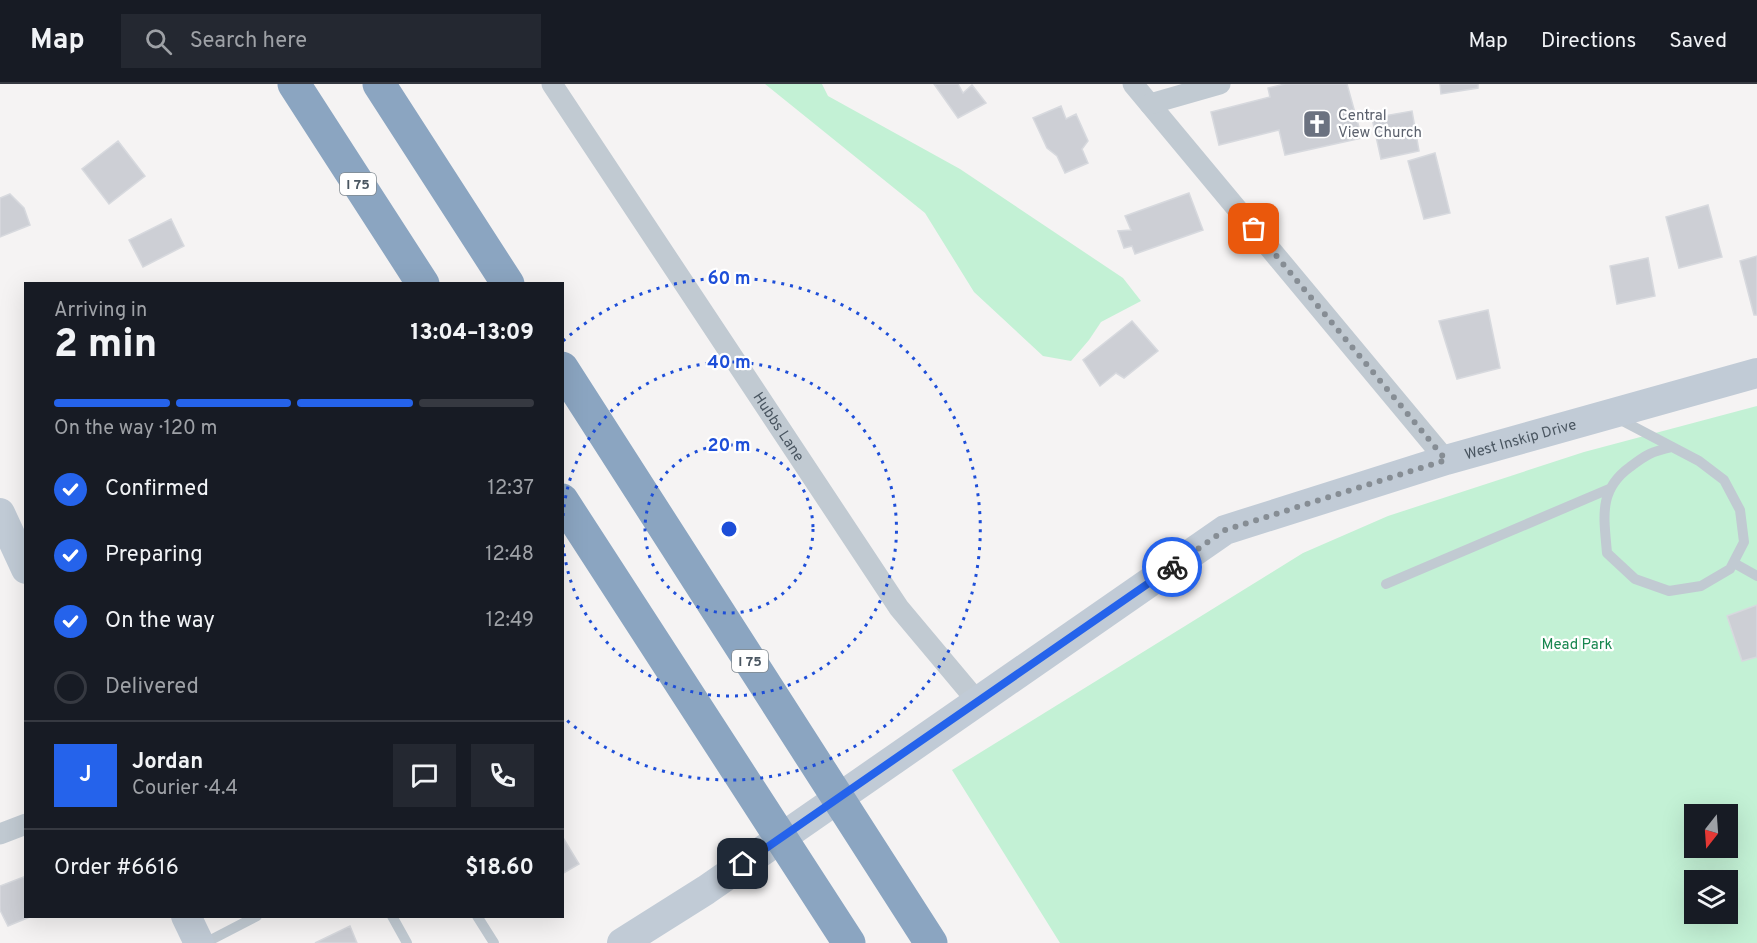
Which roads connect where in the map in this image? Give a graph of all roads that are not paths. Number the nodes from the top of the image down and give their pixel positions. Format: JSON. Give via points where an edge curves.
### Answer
{"nodes":[{"id":1,"x":294,"y":84,"type":"edge"},
{"id":2,"x":379,"y":84,"type":"edge"},
{"id":3,"x":552,"y":84,"type":"edge"},
{"id":4,"x":1133,"y":84,"type":"edge"},
{"id":5,"x":1220,"y":84,"type":"edge"},
{"id":6,"x":1150,"y":104,"type":"junction"},
{"id":7,"x":422,"y":282,"type":"edge"},
{"id":8,"x":507,"y":282,"type":"edge"},
{"id":9,"x":564,"y":371,"type":"edge"},
{"id":10,"x":1757,"y":373,"type":"edge"},
{"id":11,"x":1611,"y":414,"type":"junction"},
{"id":12,"x":1672,"y":447,"type":"junction"},
{"id":13,"x":1446,"y":460,"type":"junction"},
{"id":14,"x":1609,"y":489,"type":"junction"},
{"id":15,"x":564,"y":503,"type":"edge"},
{"id":16,"x":0,"y":513,"type":"edge"},
{"id":17,"x":1734,"y":563,"type":"junction"},
{"id":18,"x":24,"y":565,"type":"edge"},
{"id":19,"x":1757,"y":576,"type":"edge"},
{"id":20,"x":1386,"y":584,"type":"dead end"},
{"id":21,"x":977,"y":701,"type":"junction"},
{"id":22,"x":24,"y":825,"type":"edge"},
{"id":23,"x":0,"y":834,"type":"edge"},
{"id":24,"x":187,"y":918,"type":"edge"},
{"id":25,"x":253,"y":918,"type":"edge"},
{"id":26,"x":393,"y":918,"type":"edge"},
{"id":27,"x":478,"y":918,"type":"edge"},
{"id":28,"x":199,"y":943,"type":"edge"},
{"id":29,"x":205,"y":943,"type":"edge"},
{"id":30,"x":407,"y":943,"type":"edge"},
{"id":31,"x":494,"y":943,"type":"edge"},
{"id":32,"x":622,"y":943,"type":"edge"},
{"id":33,"x":849,"y":943,"type":"edge"},
{"id":34,"x":931,"y":943,"type":"edge"}],
"edges":[{"from":1,"to":7,"type":"highway","number":"I 75"},
{"from":2,"to":8,"type":"highway"},
{"from":3,"to":21,"type":"street","name":"Hubbs Lane","via":[[899,608]]},
{"from":4,"to":6,"type":"street"},
{"from":5,"to":6,"type":"street"},
{"from":6,"to":13,"type":"street"},
{"from":9,"to":34,"type":"highway","number":"I 75"},
{"from":10,"to":11,"type":"street","name":"West Inskip Drive"},
{"from":11,"to":12,"type":"lane"},
{"from":11,"to":13,"type":"street","name":"West Inskip Drive"},
{"from":12,"to":14,"type":"lane","via":[[1649,453],[1617,476]]},
{"from":12,"to":17,"type":"lane","via":[[1724,480],[1740,510],[1744,542]]},
{"from":13,"to":21,"type":"street","name":"West Inskip Drive","via":[[1225,530]]},
{"from":14,"to":17,"type":"lane","via":[[1604,515],[1607,552],[1635,579],[1669,591],[1701,586]]},
{"from":14,"to":20,"type":"lane"},
{"from":15,"to":33,"type":"highway"},
{"from":16,"to":18,"type":"street"},
{"from":17,"to":19,"type":"lane"},
{"from":21,"to":32,"type":"street","name":"West Inskip Drive","via":[[706,890]]},
{"from":22,"to":23,"type":"street"},
{"from":24,"to":28,"type":"street"},
{"from":25,"to":29,"type":"lane"},
{"from":26,"to":30,"type":"lane"},
{"from":27,"to":31,"type":"lane"}]}
